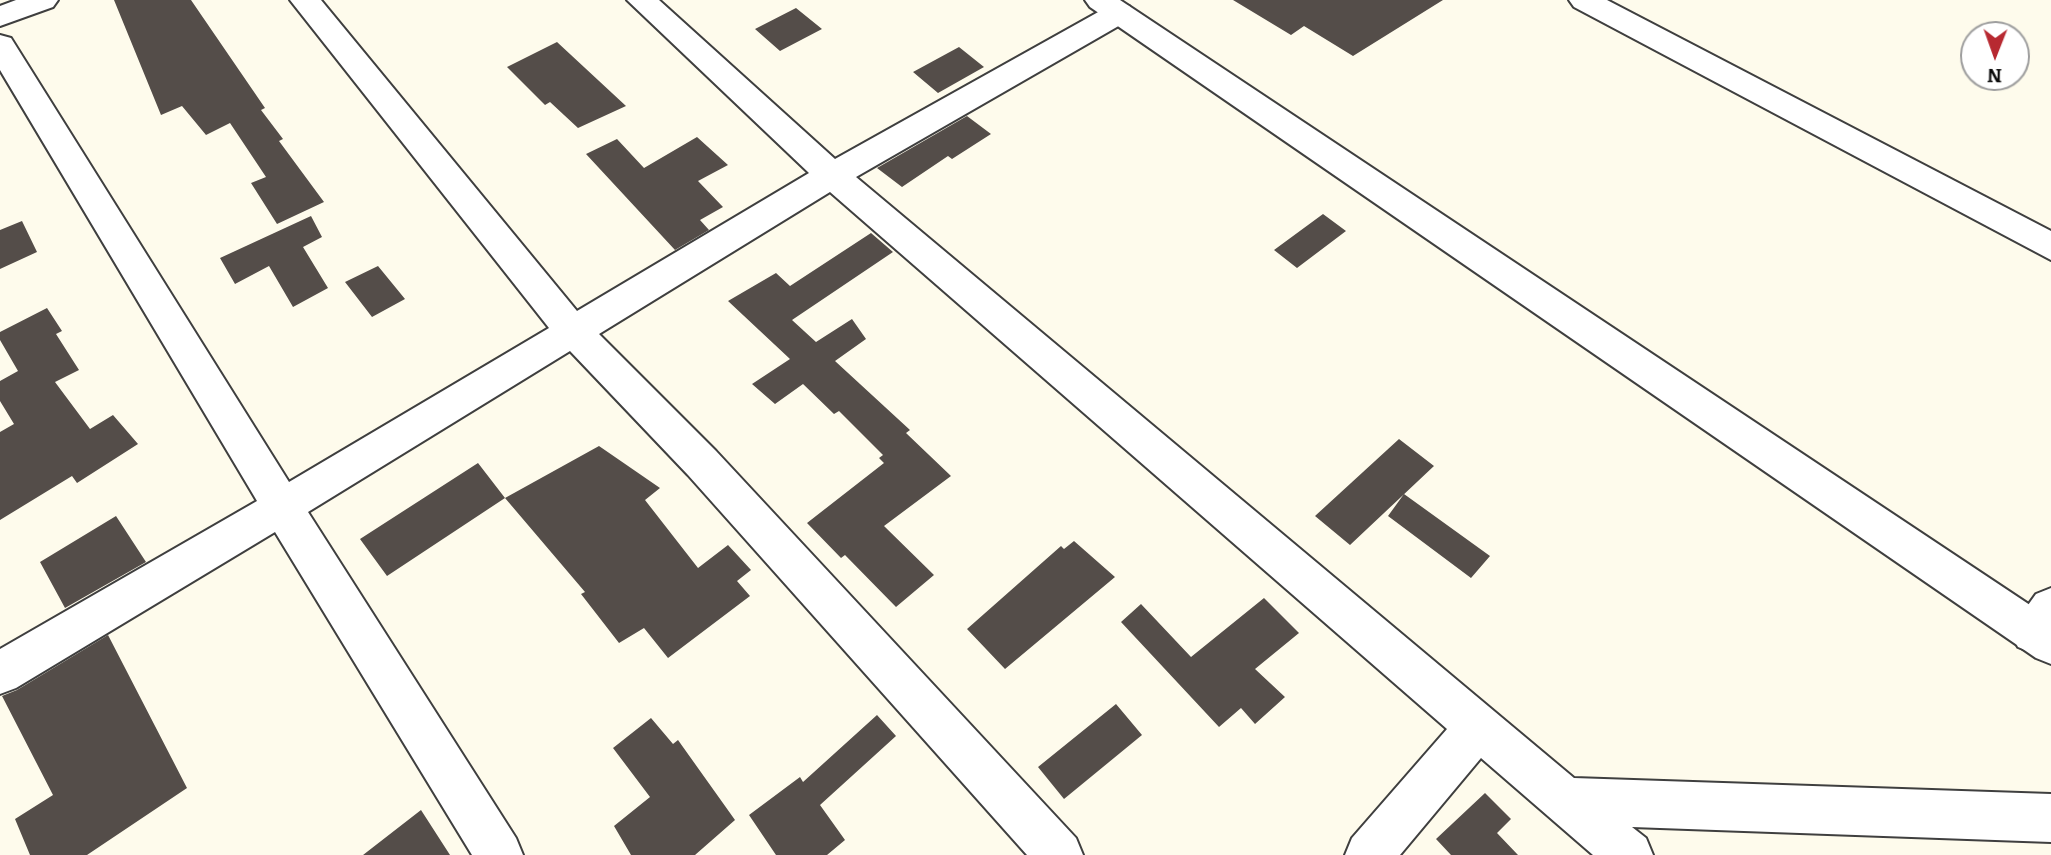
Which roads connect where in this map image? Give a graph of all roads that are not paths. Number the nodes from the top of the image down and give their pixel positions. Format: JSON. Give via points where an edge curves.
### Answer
{"nodes":[{"id":1,"x":43,"y":0,"type":"edge"},
{"id":2,"x":305,"y":0,"type":"edge"},
{"id":3,"x":642,"y":0,"type":"edge"},
{"id":4,"x":1584,"y":0,"type":"edge"},
{"id":5,"x":1109,"y":6,"type":"edge"},
{"id":6,"x":0,"y":17,"type":"edge"},
{"id":7,"x":0,"y":46,"type":"edge"},
{"id":8,"x":832,"y":175,"type":"junction"},
{"id":9,"x":2051,"y":247,"type":"edge"},
{"id":10,"x":572,"y":330,"type":"junction"},
{"id":11,"x":282,"y":507,"type":"junction"},
{"id":12,"x":2045,"y":628,"type":"edge"},
{"id":13,"x":0,"y":673,"type":"edge"},
{"id":14,"x":1479,"y":726,"type":"junction"},
{"id":15,"x":1566,"y":801,"type":"junction"},
{"id":16,"x":2051,"y":818,"type":"edge"},
{"id":17,"x":499,"y":855,"type":"edge"},
{"id":18,"x":1059,"y":855,"type":"edge"},
{"id":19,"x":1369,"y":855,"type":"edge"},
{"id":20,"x":1629,"y":855,"type":"edge"}],
"edges":[{"from":1,"to":6,"type":"street"},
{"from":2,"to":10,"type":"street"},
{"from":3,"to":8,"type":"street"},
{"from":4,"to":9,"type":"street"},
{"from":5,"to":8,"type":"street"},
{"from":5,"to":12,"type":"street"},
{"from":7,"to":11,"type":"street"},
{"from":8,"to":10,"type":"street"},
{"from":8,"to":14,"type":"street"},
{"from":10,"to":11,"type":"street"},
{"from":10,"to":18,"type":"street","via":[[702,463]]},
{"from":11,"to":13,"type":"street"},
{"from":11,"to":17,"type":"street"},
{"from":14,"to":15,"type":"street"},
{"from":14,"to":19,"type":"street"},
{"from":15,"to":16,"type":"street"},
{"from":15,"to":20,"type":"street"}]}
